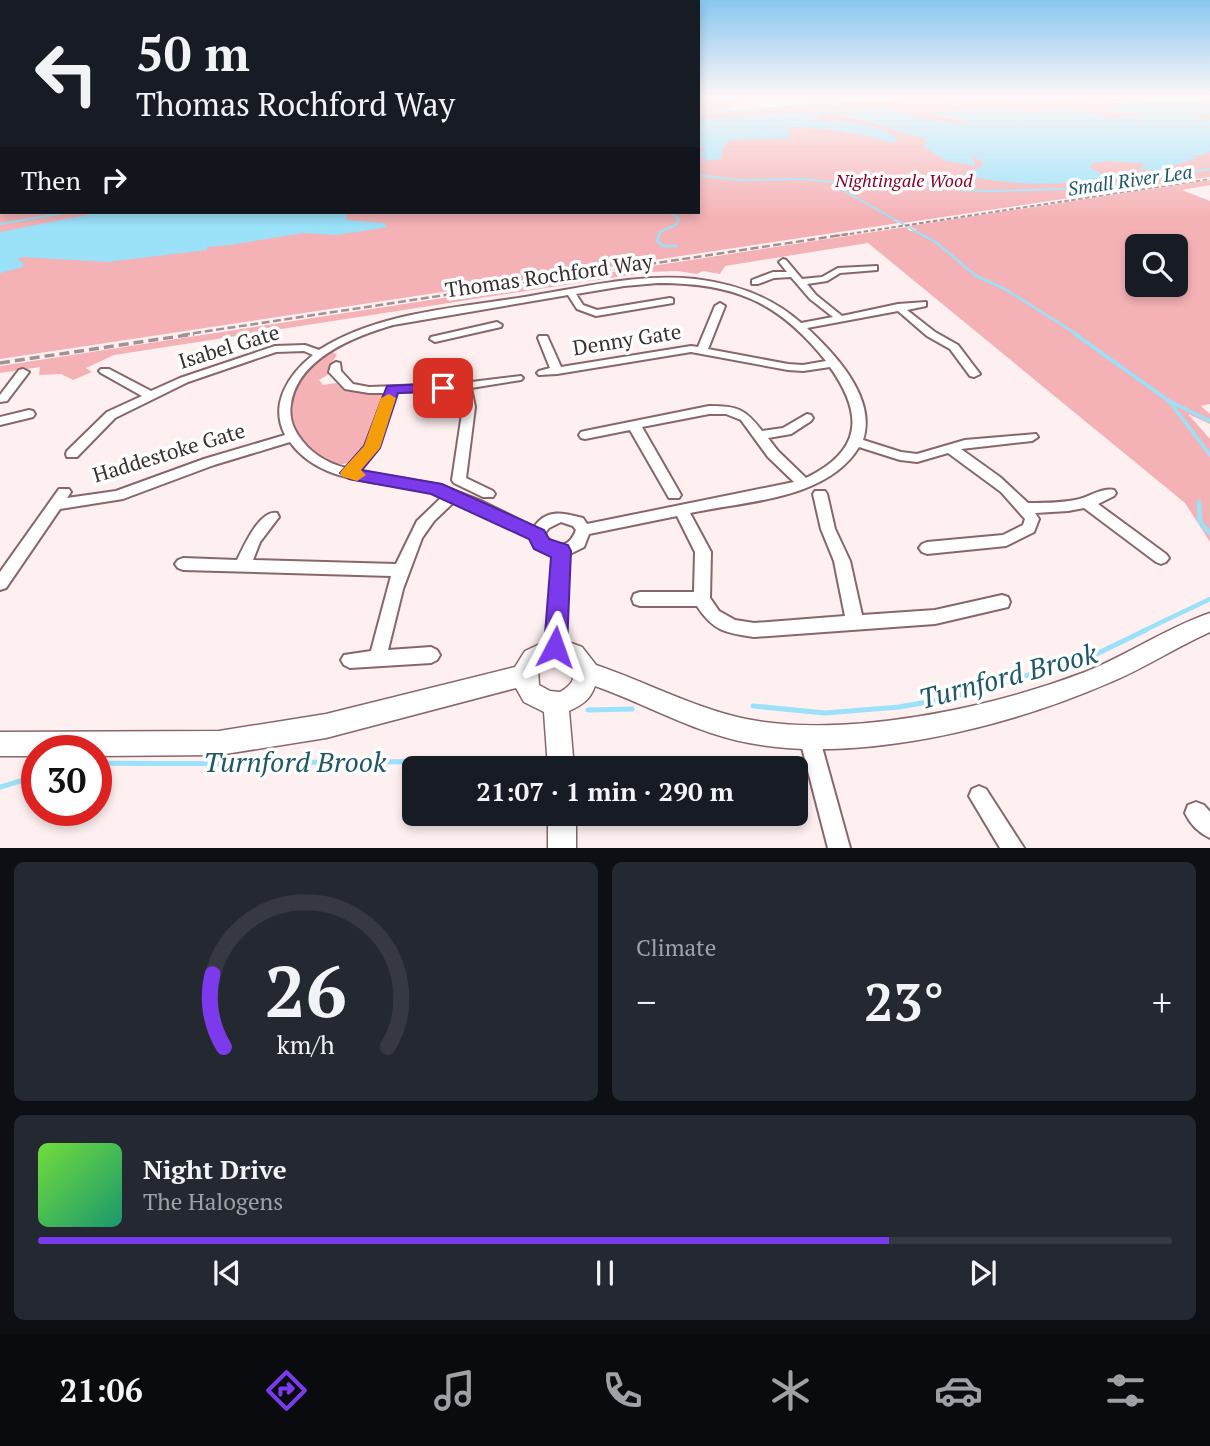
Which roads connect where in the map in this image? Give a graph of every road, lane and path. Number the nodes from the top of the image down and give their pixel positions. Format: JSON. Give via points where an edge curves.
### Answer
{"nodes":[{"id":1,"x":783,"y":262,"type":"dead end"},
{"id":2,"x":874,"y":268,"type":"dead end"},
{"id":3,"x":793,"y":274,"type":"junction"},
{"id":4,"x":755,"y":282,"type":"dead end"},
{"id":5,"x":800,"y":282,"type":"junction"},
{"id":6,"x":570,"y":292,"type":"junction"},
{"id":7,"x":670,"y":302,"type":"dead end"},
{"id":8,"x":923,"y":304,"type":"dead end"},
{"id":9,"x":720,"y":306,"type":"dead end"},
{"id":10,"x":898,"y":307,"type":"junction"},
{"id":11,"x":443,"y":312,"type":"junction"},
{"id":12,"x":842,"y":320,"type":"junction"},
{"id":13,"x":497,"y":325,"type":"dead end"},
{"id":14,"x":801,"y":326,"type":"junction"},
{"id":15,"x":451,"y":335,"type":"junction"},
{"id":16,"x":543,"y":338,"type":"dead end"},
{"id":17,"x":435,"y":340,"type":"dead end"},
{"id":18,"x":703,"y":349,"type":"junction"},
{"id":19,"x":321,"y":354,"type":"junction"},
{"id":20,"x":832,"y":363,"type":"junction"},
{"id":21,"x":336,"y":365,"type":"dead end"},
{"id":22,"x":105,"y":371,"type":"dead end"},
{"id":23,"x":557,"y":371,"type":"junction"},
{"id":24,"x":23,"y":372,"type":"dead end"},
{"id":25,"x":543,"y":373,"type":"dead end"},
{"id":26,"x":974,"y":374,"type":"dead end"},
{"id":27,"x":517,"y":378,"type":"dead end"},
{"id":28,"x":465,"y":387,"type":"junction"},
{"id":29,"x":392,"y":389,"type":"junction"},
{"id":30,"x":149,"y":395,"type":"junction"},
{"id":31,"x":3,"y":399,"type":"dead end"},
{"id":32,"x":29,"y":415,"type":"dead end"},
{"id":33,"x":807,"y":418,"type":"dead end"},
{"id":34,"x":0,"y":421,"type":"edge"},
{"id":35,"x":634,"y":425,"type":"junction"},
{"id":36,"x":585,"y":435,"type":"dead end"},
{"id":37,"x":758,"y":436,"type":"junction"},
{"id":38,"x":292,"y":437,"type":"junction"},
{"id":39,"x":1032,"y":437,"type":"dead end"},
{"id":40,"x":857,"y":442,"type":"junction"},
{"id":41,"x":950,"y":448,"type":"junction"},
{"id":42,"x":72,"y":454,"type":"dead end"},
{"id":43,"x":349,"y":473,"type":"junction"},
{"id":44,"x":803,"y":483,"type":"junction"},
{"id":45,"x":456,"y":488,"type":"junction"},
{"id":46,"x":1108,"y":493,"type":"dead end"},
{"id":47,"x":488,"y":494,"type":"dead end"},
{"id":48,"x":820,"y":494,"type":"dead end"},
{"id":49,"x":678,"y":503,"type":"junction"},
{"id":50,"x":1087,"y":503,"type":"junction"},
{"id":51,"x":1025,"y":508,"type":"junction"},
{"id":52,"x":272,"y":517,"type":"dead end"},
{"id":53,"x":583,"y":530,"type":"junction"},
{"id":54,"x":537,"y":535,"type":"junction"},
{"id":55,"x":927,"y":548,"type":"dead end"},
{"id":56,"x":561,"y":551,"type":"junction"},
{"id":57,"x":1161,"y":558,"type":"dead end"},
{"id":58,"x":183,"y":564,"type":"dead end"},
{"id":59,"x":242,"y":566,"type":"junction"},
{"id":60,"x":403,"y":570,"type":"junction"},
{"id":61,"x":0,"y":584,"type":"edge"},
{"id":62,"x":640,"y":599,"type":"dead end"},
{"id":63,"x":702,"y":599,"type":"junction"},
{"id":64,"x":1002,"y":602,"type":"dead end"},
{"id":65,"x":855,"y":622,"type":"junction"},
{"id":66,"x":1210,"y":622,"type":"edge"},
{"id":67,"x":555,"y":647,"type":"junction"},
{"id":68,"x":431,"y":655,"type":"dead end"},
{"id":69,"x":377,"y":658,"type":"junction"},
{"id":70,"x":350,"y":660,"type":"dead end"},
{"id":71,"x":588,"y":673,"type":"junction"},
{"id":72,"x":524,"y":674,"type":"junction"},
{"id":73,"x":556,"y":704,"type":"junction"},
{"id":74,"x":809,"y":736,"type":"junction"},
{"id":75,"x":0,"y":744,"type":"edge"},
{"id":76,"x":560,"y":756,"type":"edge"},
{"id":77,"x":979,"y":796,"type":"dead end"},
{"id":78,"x":562,"y":826,"type":"edge"},
{"id":79,"x":562,"y":848,"type":"edge"},
{"id":80,"x":839,"y":848,"type":"edge"},
{"id":81,"x":1013,"y":848,"type":"edge"}],
"edges":[{"from":1,"to":3,"type":"street"},
{"from":2,"to":5,"type":"street","via":[[838,271],[824,279]]},
{"from":3,"to":4,"type":"street"},
{"from":3,"to":5,"type":"street"},
{"from":5,"to":12,"type":"street"},
{"from":6,"to":7,"type":"street","via":[[580,307],[596,313]]},
{"from":6,"to":11,"type":"street","name":"Thomas Rochford Way"},
{"from":6,"to":14,"type":"street","name":"Thomas Rochford Way","via":[[638,281],[700,282],[775,305]]},
{"from":8,"to":10,"type":"street"},
{"from":9,"to":18,"type":"street","name":"Denny Gate"},
{"from":10,"to":12,"type":"street"},
{"from":10,"to":26,"type":"street","via":[[954,347]]},
{"from":11,"to":15,"type":"street"},
{"from":11,"to":19,"type":"street","name":"Thomas Rochford Way","via":[[372,328]]},
{"from":12,"to":14,"type":"street"},
{"from":13,"to":15,"type":"street"},
{"from":14,"to":20,"type":"street","name":"Thomas Rochford Way"},
{"from":15,"to":17,"type":"street"},
{"from":16,"to":23,"type":"street","name":"Denny Gate"},
{"from":18,"to":20,"type":"street","name":"Denny Gate","via":[[788,367]]},
{"from":18,"to":23,"type":"street","name":"Denny Gate"},
{"from":19,"to":30,"type":"street","name":"Isabel Gate","via":[[294,347],[270,350]]},
{"from":19,"to":38,"type":"street","name":"Thomas Rochford Way","via":[[298,375],[288,393],[285,417]]},
{"from":20,"to":40,"type":"street","name":"Thomas Rochford Way","via":[[859,407]]},
{"from":21,"to":29,"type":"street","via":[[337,375],[349,387]]},
{"from":22,"to":30,"type":"street"},
{"from":23,"to":25,"type":"street","name":"Denny Gate"},
{"from":24,"to":31,"type":"street"},
{"from":27,"to":28,"type":"street"},
{"from":28,"to":29,"type":"street"},
{"from":28,"to":45,"type":"street","via":[[469,407]]},
{"from":29,"to":43,"type":"street","via":[[371,448]]},
{"from":30,"to":42,"type":"street","name":"Isabel Gate","via":[[104,420]]},
{"from":32,"to":34,"type":"street"},
{"from":33,"to":37,"type":"street","via":[[787,430]]},
{"from":35,"to":36,"type":"street"},
{"from":35,"to":37,"type":"street","via":[[722,409],[746,417]]},
{"from":35,"to":49,"type":"street"},
{"from":37,"to":44,"type":"street"},
{"from":38,"to":43,"type":"street","via":[[314,460]]},
{"from":38,"to":61,"type":"street","name":"Haddestoke Gate","via":[[118,496],[61,498]]},
{"from":39,"to":41,"type":"street"},
{"from":40,"to":41,"type":"street","via":[[917,458]]},
{"from":40,"to":44,"type":"street","via":[[837,466]]},
{"from":41,"to":51,"type":"street"},
{"from":43,"to":45,"type":"street"},
{"from":44,"to":49,"type":"street"},
{"from":45,"to":47,"type":"street"},
{"from":45,"to":54,"type":"street"},
{"from":45,"to":60,"type":"street","via":[[420,528]]},
{"from":46,"to":50,"type":"street"},
{"from":48,"to":65,"type":"street","via":[[828,530],[842,561]]},
{"from":49,"to":53,"type":"street"},
{"from":49,"to":63,"type":"street","via":[[703,552]]},
{"from":50,"to":51,"type":"street"},
{"from":50,"to":57,"type":"street"},
{"from":51,"to":55,"type":"street","via":[[1032,519],[1029,528],[1006,540]]},
{"from":52,"to":59,"type":"street"},
{"from":53,"to":54,"type":"street","via":[[578,522],[560,517],[546,521]]},
{"from":53,"to":56,"type":"street","via":[[583,539],[575,547]]},
{"from":54,"to":56,"type":"street","via":[[541,544]]},
{"from":56,"to":67,"type":"street"},
{"from":58,"to":59,"type":"street"},
{"from":59,"to":60,"type":"street"},
{"from":60,"to":69,"type":"street"},
{"from":62,"to":63,"type":"street"},
{"from":63,"to":65,"type":"street","via":[[713,616],[732,627],[754,630]]},
{"from":64,"to":65,"type":"street","via":[[936,617]]},
{"from":66,"to":74,"type":"main road","via":[[1093,680],[1036,701],[891,730]]},
{"from":67,"to":71,"type":"main road","via":[[581,657]]},
{"from":67,"to":72,"type":"main road","via":[[539,653]]},
{"from":68,"to":69,"type":"street"},
{"from":69,"to":70,"type":"street"},
{"from":71,"to":73,"type":"main road","via":[[584,688],[575,697]]},
{"from":71,"to":74,"type":"main road","via":[[748,732]]},
{"from":72,"to":73,"type":"main road","via":[[528,691],[542,702]]},
{"from":72,"to":75,"type":"main road","via":[[326,726],[241,740],[162,745]]},
{"from":73,"to":76,"type":"main road"},
{"from":74,"to":80,"type":"street"},
{"from":77,"to":81,"type":"street"},
{"from":78,"to":79,"type":"main road"}]}
